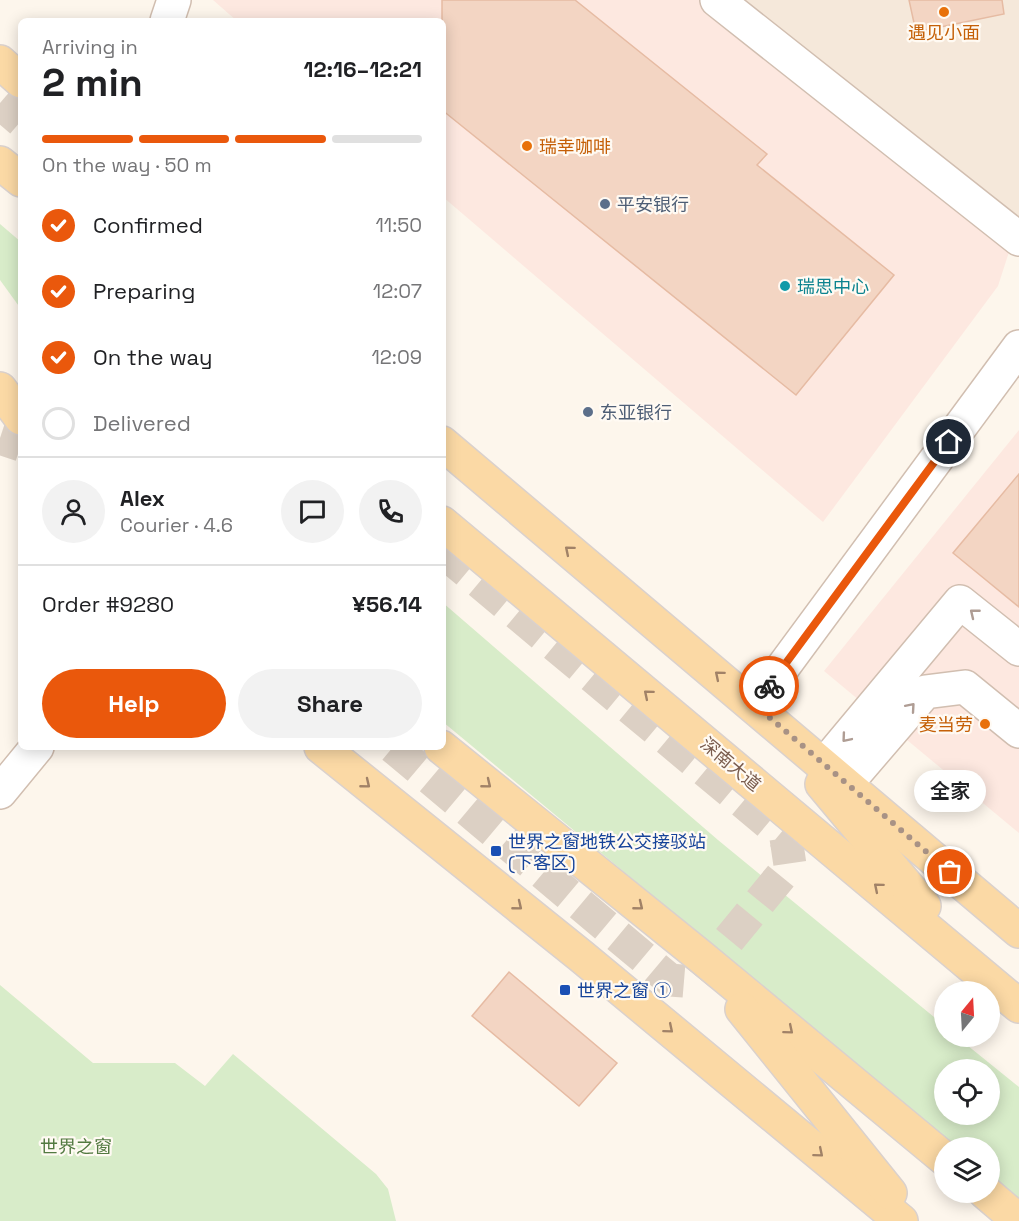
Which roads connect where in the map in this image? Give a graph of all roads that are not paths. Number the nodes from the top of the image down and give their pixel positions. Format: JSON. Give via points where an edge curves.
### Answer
{"nodes":[{"id":1,"x":174,"y":0,"type":"edge"},
{"id":2,"x":717,"y":0,"type":"edge"},
{"id":3,"x":168,"y":18,"type":"edge"},
{"id":4,"x":0,"y":62,"type":"edge"},
{"id":5,"x":18,"y":78,"type":"edge"},
{"id":6,"x":0,"y":163,"type":"edge"},
{"id":7,"x":18,"y":178,"type":"edge"},
{"id":8,"x":1019,"y":238,"type":"edge"},
{"id":9,"x":1019,"y":347,"type":"edge"},
{"id":10,"x":0,"y":378,"type":"edge"},
{"id":11,"x":0,"y":389,"type":"edge"},
{"id":12,"x":18,"y":395,"type":"edge"},
{"id":13,"x":18,"y":414,"type":"edge"},
{"id":14,"x":446,"y":446,"type":"edge"},
{"id":15,"x":446,"y":518,"type":"edge"},
{"id":16,"x":446,"y":526,"type":"edge"},
{"id":17,"x":487,"y":559,"type":"junction"},
{"id":18,"x":1019,"y":650,"type":"edge"},
{"id":19,"x":758,"y":708,"type":"junction"},
{"id":20,"x":1019,"y":731,"type":"edge"},
{"id":21,"x":35,"y":750,"type":"edge"},
{"id":22,"x":325,"y":750,"type":"edge"},
{"id":23,"x":445,"y":750,"type":"edge"},
{"id":24,"x":835,"y":775,"type":"junction"},
{"id":25,"x":0,"y":792,"type":"edge"},
{"id":26,"x":1019,"y":931,"type":"edge"},
{"id":27,"x":700,"y":956,"type":"junction"},
{"id":28,"x":978,"y":972,"type":"junction"},
{"id":29,"x":1019,"y":1006,"type":"edge"},
{"id":30,"x":934,"y":1150,"type":"edge"},
{"id":31,"x":998,"y":1203,"type":"edge"},
{"id":32,"x":901,"y":1221,"type":"edge"},
{"id":33,"x":912,"y":1221,"type":"edge"},
{"id":34,"x":1019,"y":1221,"type":"edge"}],
"edges":[{"from":1,"to":3,"type":"street"},
{"from":2,"to":8,"type":"street"},
{"from":4,"to":5,"type":"main road"},
{"from":6,"to":7,"type":"main road"},
{"from":9,"to":19,"type":"street"},
{"from":10,"to":12,"type":"main road"},
{"from":11,"to":13,"type":"main road"},
{"from":19,"to":14,"type":"main road","one_way":true},
{"from":15,"to":17,"type":"main road"},
{"from":16,"to":17,"type":"main road","name":"深南大道"},
{"from":28,"to":17,"type":"main road","name":"深南大道","one_way":true},
{"from":18,"to":24,"type":"street","one_way":true,"via":[[960,602]]},
{"from":19,"to":24,"type":"main road"},
{"from":19,"to":28,"type":"main road"},
{"from":24,"to":20,"type":"street","one_way":true,"via":[[924,692],[965,687]]},
{"from":21,"to":25,"type":"street"},
{"from":22,"to":32,"type":"main road","one_way":true},
{"from":23,"to":27,"type":"main road","one_way":true},
{"from":24,"to":26,"type":"main road"},
{"from":27,"to":30,"type":"main road","one_way":true},
{"from":27,"to":33,"type":"main road"},
{"from":28,"to":29,"type":"main road","name":"深南大道"},
{"from":31,"to":34,"type":"main road"}]}
